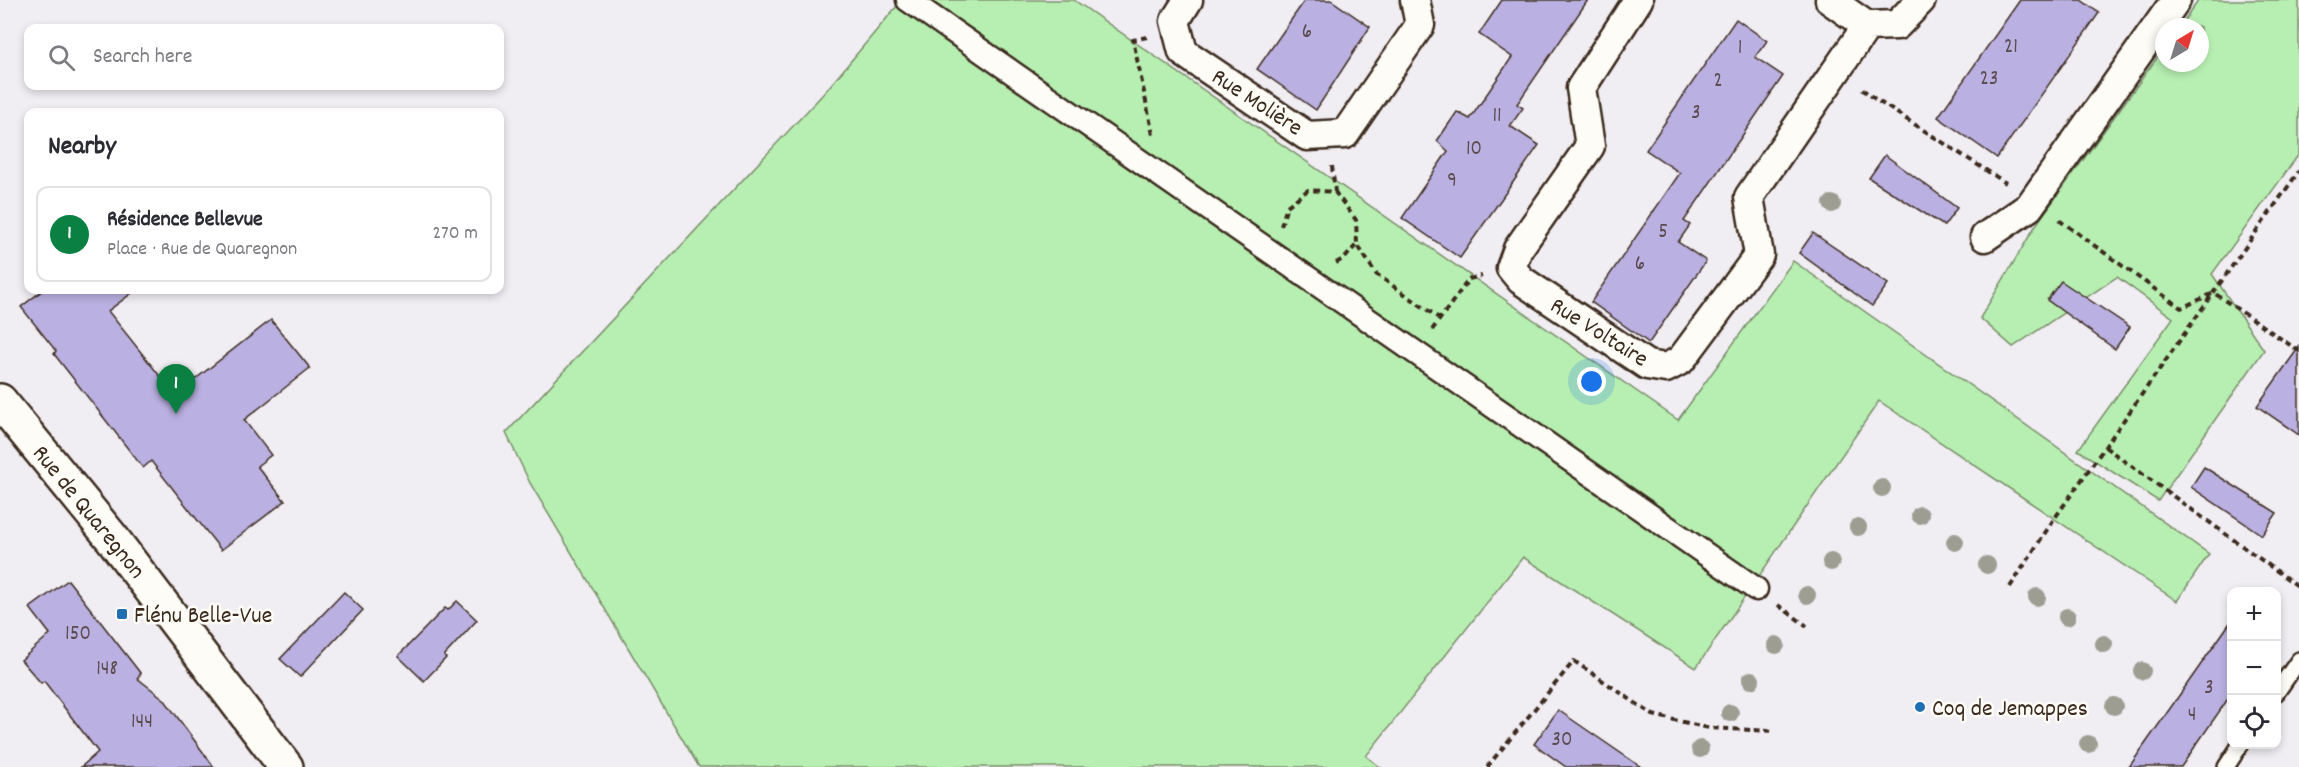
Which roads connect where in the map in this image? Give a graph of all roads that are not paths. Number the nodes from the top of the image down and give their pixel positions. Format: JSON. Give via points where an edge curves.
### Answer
{"nodes":[{"id":1,"x":908,"y":0,"type":"edge"},
{"id":2,"x":1188,"y":0,"type":"edge"},
{"id":3,"x":1415,"y":0,"type":"edge"},
{"id":4,"x":1638,"y":0,"type":"edge"},
{"id":5,"x":1830,"y":0,"type":"edge"},
{"id":6,"x":1921,"y":0,"type":"edge"},
{"id":7,"x":2176,"y":0,"type":"edge"},
{"id":8,"x":1867,"y":26,"type":"junction"},
{"id":9,"x":1985,"y":237,"type":"dead end"},
{"id":10,"x":0,"y":400,"type":"edge"},
{"id":11,"x":1756,"y":589,"type":"dead end"},
{"id":12,"x":2299,"y":660,"type":"edge"},
{"id":13,"x":2281,"y":687,"type":"edge"},
{"id":14,"x":2238,"y":749,"type":"edge"},
{"id":15,"x":286,"y":767,"type":"edge"},
{"id":16,"x":2226,"y":767,"type":"edge"}],
"edges":[{"from":1,"to":11,"type":"street"},
{"from":2,"to":3,"type":"street","name":"Rue Molière","via":[[1175,21],[1184,52],[1307,136],[1345,134],[1420,25]]},
{"from":4,"to":8,"type":"street","name":"Rue Voltaire","via":[[1581,88],[1590,146],[1518,249],[1511,268],[1521,280],[1647,365],[1666,368],[1681,360],[1759,255],[1749,197]]},
{"from":5,"to":8,"type":"street"},
{"from":6,"to":8,"type":"street","via":[[1898,25]]},
{"from":7,"to":9,"type":"street","via":[[2029,207]]},
{"from":10,"to":15,"type":"street","name":"Rue de Quaregnon","via":[[112,538]]},
{"from":12,"to":13,"type":"lane"},
{"from":14,"to":16,"type":"lane"}]}
